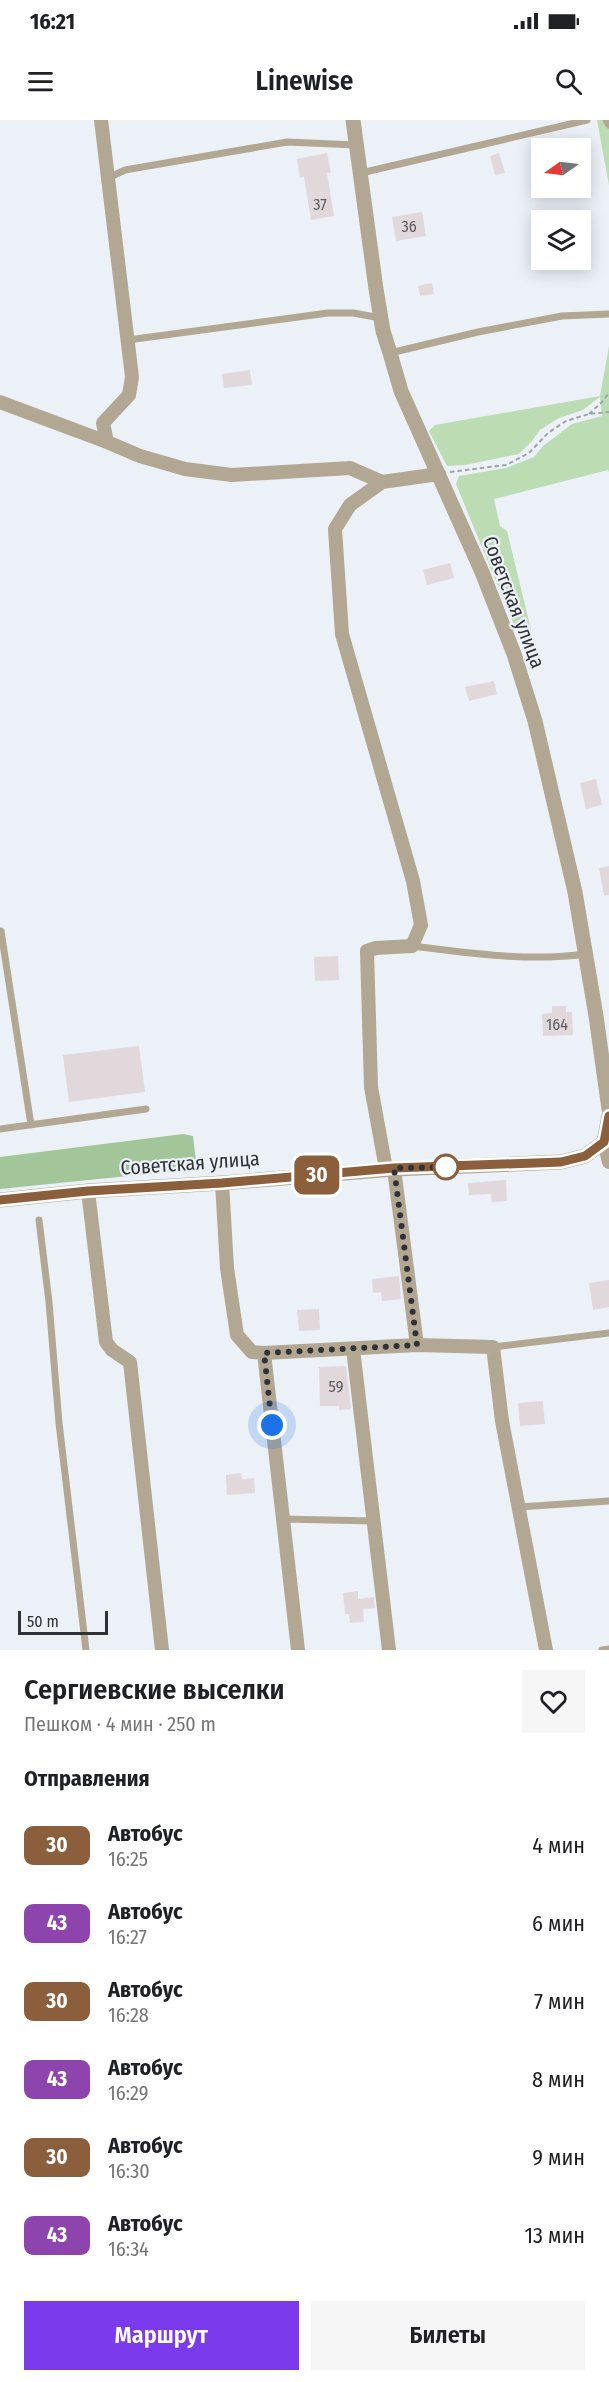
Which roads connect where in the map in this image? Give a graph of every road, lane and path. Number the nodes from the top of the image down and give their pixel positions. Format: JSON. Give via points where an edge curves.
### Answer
{"nodes":[{"id":1,"x":101,"y":120,"type":"edge"},
{"id":2,"x":353,"y":120,"type":"edge"},
{"id":3,"x":587,"y":120,"type":"edge"},
{"id":4,"x":606,"y":120,"type":"edge"},
{"id":5,"x":609,"y":125,"type":"edge"},
{"id":6,"x":357,"y":146,"type":"junction"},
{"id":7,"x":362,"y":173,"type":"junction"},
{"id":8,"x":108,"y":178,"type":"junction"},
{"id":9,"x":609,"y":314,"type":"edge"},
{"id":10,"x":381,"y":318,"type":"junction"},
{"id":11,"x":128,"y":340,"type":"junction"},
{"id":12,"x":390,"y":353,"type":"junction"},
{"id":13,"x":609,"y":392,"type":"edge"},
{"id":14,"x":0,"y":402,"type":"edge"},
{"id":15,"x":609,"y":412,"type":"edge"},
{"id":16,"x":589,"y":414,"type":"junction"},
{"id":17,"x":107,"y":442,"type":"junction"},
{"id":18,"x":439,"y":474,"type":"junction"},
{"id":19,"x":382,"y":482,"type":"junction"},
{"id":20,"x":2,"y":931,"type":"dead end"},
{"id":21,"x":412,"y":946,"type":"junction"},
{"id":22,"x":586,"y":954,"type":"junction"},
{"id":23,"x":146,"y":1109,"type":"dead end"},
{"id":24,"x":609,"y":1109,"type":"edge"},
{"id":25,"x":609,"y":1116,"type":"edge"},
{"id":26,"x":31,"y":1125,"type":"junction"},
{"id":27,"x":0,"y":1129,"type":"edge"},
{"id":28,"x":604,"y":1142,"type":"junction"},
{"id":29,"x":609,"y":1162,"type":"edge"},
{"id":30,"x":390,"y":1169,"type":"junction"},
{"id":31,"x":222,"y":1183,"type":"junction"},
{"id":32,"x":88,"y":1191,"type":"junction"},
{"id":33,"x":0,"y":1200,"type":"edge"},
{"id":34,"x":39,"y":1220,"type":"dead end"},
{"id":35,"x":609,"y":1333,"type":"edge"},
{"id":36,"x":417,"y":1345,"type":"junction"},
{"id":37,"x":493,"y":1347,"type":"junction"},
{"id":38,"x":353,"y":1349,"type":"junction"},
{"id":39,"x":264,"y":1353,"type":"junction"},
{"id":40,"x":609,"y":1501,"type":"edge"},
{"id":41,"x":519,"y":1507,"type":"junction"},
{"id":42,"x":283,"y":1520,"type":"junction"},
{"id":43,"x":373,"y":1521,"type":"junction"},
{"id":44,"x":609,"y":1649,"type":"edge"},
{"id":45,"x":86,"y":1650,"type":"edge"},
{"id":46,"x":162,"y":1650,"type":"edge"},
{"id":47,"x":298,"y":1650,"type":"edge"},
{"id":48,"x":389,"y":1650,"type":"edge"},
{"id":49,"x":546,"y":1650,"type":"edge"},
{"id":50,"x":602,"y":1650,"type":"edge"}],
"edges":[{"from":1,"to":8,"type":"street"},
{"from":2,"to":6,"type":"street","name":"Советская улица"},
{"from":3,"to":7,"type":"lane"},
{"from":4,"to":5,"type":"lane"},
{"from":6,"to":7,"type":"street","name":"Советская улица"},
{"from":6,"to":8,"type":"lane","via":[[287,142],[125,170]]},
{"from":7,"to":10,"type":"street","name":"Советская улица"},
{"from":8,"to":11,"type":"street"},
{"from":9,"to":12,"type":"lane","via":[[562,316]]},
{"from":10,"to":11,"type":"lane","via":[[328,313]]},
{"from":10,"to":12,"type":"street","name":"Советская улица"},
{"from":11,"to":17,"type":"street","via":[[132,376],[129,395],[104,423]]},
{"from":12,"to":18,"type":"street","name":"Советская улица","via":[[401,391]]},
{"from":13,"to":16,"type":"path"},
{"from":14,"to":17,"type":"street"},
{"from":15,"to":16,"type":"path"},
{"from":16,"to":18,"type":"path","via":[[566,421],[529,453],[506,465]]},
{"from":17,"to":19,"type":"street","via":[[185,469],[232,475],[350,468]]},
{"from":18,"to":19,"type":"street"},
{"from":18,"to":22,"type":"street","name":"Советская улица","via":[[514,654],[535,721]]},
{"from":19,"to":21,"type":"street","via":[[350,505],[335,529],[336,552],[342,634],[413,881],[421,925]]},
{"from":20,"to":26,"type":"lane"},
{"from":21,"to":22,"type":"lane","via":[[513,957]]},
{"from":21,"to":30,"type":"street","via":[[367,951],[371,1088]]},
{"from":22,"to":24,"type":"street","name":"Советская улица"},
{"from":23,"to":26,"type":"lane"},
{"from":25,"to":28,"type":"street"},
{"from":26,"to":27,"type":"lane"},
{"from":28,"to":29,"type":"street"},
{"from":28,"to":30,"type":"street","name":"Советская улица","via":[[585,1156],[561,1162]]},
{"from":30,"to":31,"type":"street","name":"Советская улица"},
{"from":30,"to":36,"type":"street"},
{"from":31,"to":32,"type":"street","name":"Советская улица"},
{"from":31,"to":39,"type":"street","via":[[227,1268],[237,1335],[252,1352]]},
{"from":32,"to":33,"type":"street","name":"Советская улица"},
{"from":32,"to":46,"type":"street","via":[[106,1342],[130,1362]]},
{"from":34,"to":45,"type":"lane"},
{"from":35,"to":37,"type":"lane"},
{"from":36,"to":37,"type":"street"},
{"from":36,"to":38,"type":"street"},
{"from":37,"to":41,"type":"street"},
{"from":38,"to":39,"type":"street"},
{"from":38,"to":43,"type":"street"},
{"from":39,"to":42,"type":"street"},
{"from":40,"to":41,"type":"lane"},
{"from":41,"to":49,"type":"street"},
{"from":42,"to":43,"type":"lane"},
{"from":42,"to":47,"type":"street"},
{"from":43,"to":48,"type":"street"},
{"from":44,"to":50,"type":"lane"}]}
